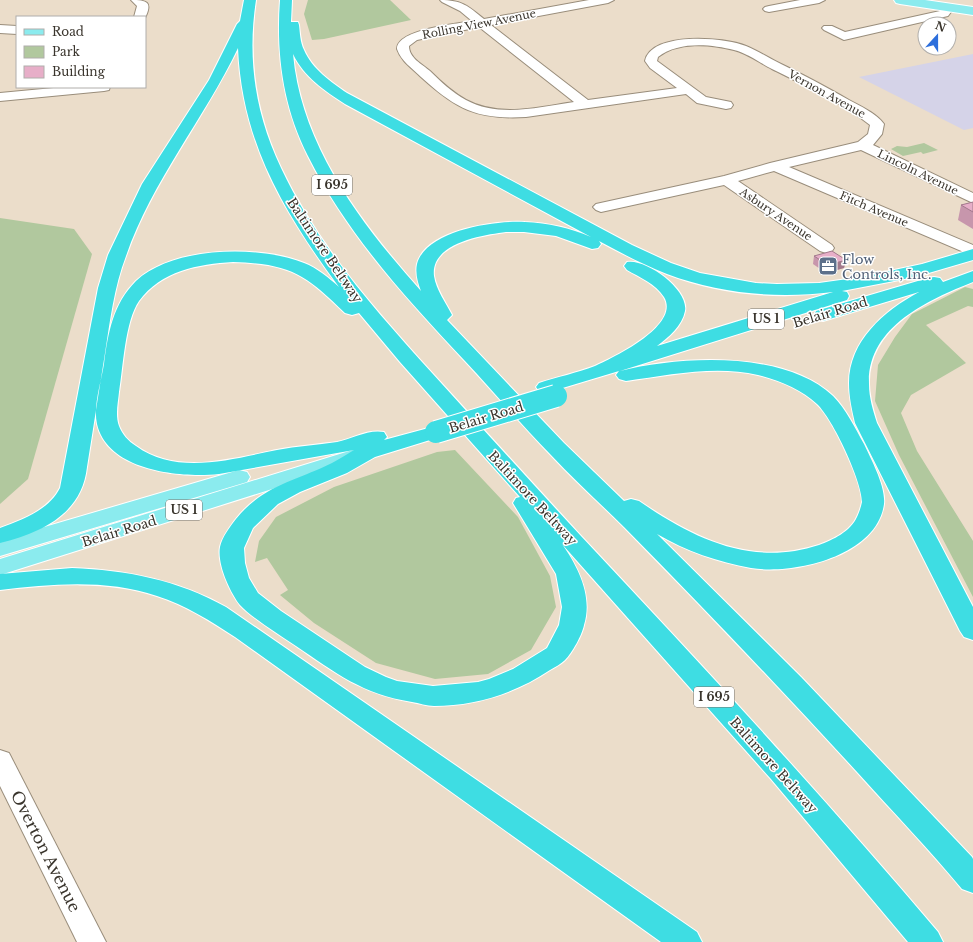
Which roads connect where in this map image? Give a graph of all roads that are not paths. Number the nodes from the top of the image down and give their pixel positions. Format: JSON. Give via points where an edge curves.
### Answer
{"nodes":[{"id":1,"x":137,"y":0,"type":"edge"},
{"id":2,"x":250,"y":0,"type":"edge"},
{"id":3,"x":286,"y":0,"type":"edge"},
{"id":4,"x":292,"y":0,"type":"edge"},
{"id":5,"x":446,"y":0,"type":"edge"},
{"id":6,"x":608,"y":0,"type":"edge"},
{"id":7,"x":819,"y":0,"type":"edge"},
{"id":8,"x":900,"y":0,"type":"edge"},
{"id":9,"x":948,"y":8,"type":"junction"},
{"id":10,"x":769,"y":9,"type":"dead end"},
{"id":11,"x":973,"y":11,"type":"edge"},
{"id":12,"x":140,"y":16,"type":"edge"},
{"id":13,"x":246,"y":18,"type":"junction"},
{"id":14,"x":483,"y":23,"type":"junction"},
{"id":15,"x":828,"y":28,"type":"dead end"},
{"id":16,"x":0,"y":29,"type":"edge"},
{"id":17,"x":16,"y":30,"type":"edge"},
{"id":18,"x":94,"y":88,"type":"edge"},
{"id":19,"x":687,"y":90,"type":"junction"},
{"id":20,"x":0,"y":97,"type":"edge"},
{"id":21,"x":586,"y":105,"type":"junction"},
{"id":22,"x":726,"y":105,"type":"dead end"},
{"id":23,"x":863,"y":145,"type":"junction"},
{"id":24,"x":775,"y":166,"type":"junction"},
{"id":25,"x":727,"y":180,"type":"junction"},
{"id":26,"x":973,"y":199,"type":"edge"},
{"id":27,"x":601,"y":207,"type":"dead end"},
{"id":28,"x":826,"y":248,"type":"dead end"},
{"id":29,"x":973,"y":252,"type":"edge"},
{"id":30,"x":930,"y":268,"type":"junction"},
{"id":31,"x":973,"y":270,"type":"edge"},
{"id":32,"x":973,"y":276,"type":"edge"},
{"id":33,"x":453,"y":336,"type":"junction"},
{"id":34,"x":403,"y":353,"type":"junction"},
{"id":35,"x":603,"y":369,"type":"junction"},
{"id":36,"x":626,"y":375,"type":"junction"},
{"id":37,"x":551,"y":392,"type":"junction"},
{"id":38,"x":431,"y":427,"type":"junction"},
{"id":39,"x":332,"y":449,"type":"junction"},
{"id":40,"x":367,"y":452,"type":"junction"},
{"id":41,"x":562,"y":454,"type":"junction"},
{"id":42,"x":495,"y":458,"type":"junction"},
{"id":43,"x":0,"y":536,"type":"edge"},
{"id":44,"x":0,"y":548,"type":"edge"},
{"id":45,"x":0,"y":567,"type":"edge"},
{"id":46,"x":0,"y":582,"type":"edge"},
{"id":47,"x":973,"y":631,"type":"edge"},
{"id":48,"x":0,"y":760,"type":"edge"},
{"id":49,"x":973,"y":880,"type":"edge"},
{"id":50,"x":92,"y":942,"type":"edge"},
{"id":51,"x":686,"y":942,"type":"edge"},
{"id":52,"x":927,"y":942,"type":"edge"}],
"edges":[{"from":1,"to":12,"type":"street","via":[[143,5]]},
{"from":2,"to":13,"type":"highway","name":"Baltimore Beltway","number":"I 695"},
{"from":3,"to":33,"type":"highway","number":"I 695","via":[[284,56],[288,79],[294,104],[315,154],[351,216],[375,248]]},
{"from":4,"to":30,"type":"highway","via":[[297,49],[310,69],[334,90],[387,122],[659,264],[714,282],[784,290],[841,286]]},
{"from":5,"to":14,"type":"street"},
{"from":6,"to":14,"type":"street","name":"Rolling View Avenue"},
{"from":7,"to":10,"type":"street"},
{"from":8,"to":9,"type":"main road"},
{"from":9,"to":11,"type":"main road"},
{"from":9,"to":15,"type":"street","via":[[944,14],[844,36]]},
{"from":13,"to":34,"type":"highway","name":"Baltimore Beltway","number":"I 695","via":[[247,81],[255,118],[269,159],[287,196],[326,258],[350,291]]},
{"from":13,"to":43,"type":"highway","via":[[216,80],[150,184],[117,255],[107,288],[70,490],[55,509],[40,519]]},
{"from":14,"to":21,"type":"street"},
{"from":14,"to":21,"type":"street","name":"Rolling View Avenue","via":[[413,37],[402,49],[412,62],[451,97],[476,109],[511,114]]},
{"from":16,"to":17,"type":"street"},
{"from":18,"to":20,"type":"street"},
{"from":19,"to":21,"type":"street","name":"Rolling View Avenue"},
{"from":19,"to":22,"type":"street","name":"Vernon Avenue","via":[[702,100]]},
{"from":19,"to":23,"type":"street","name":"Vernon Avenue","via":[[652,63],[651,58],[657,52],[675,44],[692,42],[714,42],[741,48],[873,119],[877,124],[877,131],[872,140]]},
{"from":23,"to":24,"type":"street"},
{"from":23,"to":26,"type":"street","name":"Lincoln Avenue"},
{"from":24,"to":25,"type":"street"},
{"from":24,"to":29,"type":"street","name":"Fitch Avenue"},
{"from":25,"to":27,"type":"street"},
{"from":25,"to":28,"type":"street","name":"Asbury Avenue"},
{"from":29,"to":30,"type":"highway","name":"Belair Road","number":"US 1"},
{"from":30,"to":35,"type":"highway","name":"Belair Road","number":"US 1"},
{"from":31,"to":36,"type":"highway","name":"Belair Road","number":"US 1"},
{"from":32,"to":47,"type":"highway","via":[[920,298],[885,323],[866,348],[861,364],[859,392],[860,406],[866,423]]},
{"from":33,"to":35,"type":"highway","via":[[426,277],[426,264],[435,251],[451,240],[480,230],[516,227],[551,230],[583,239],[650,275],[674,298],[676,308],[671,326],[654,341]]},
{"from":33,"to":41,"type":"highway","number":"I 695"},
{"from":34,"to":39,"type":"highway","via":[[312,274],[277,260],[227,256],[194,261],[163,272],[147,281],[129,301],[118,333],[108,409],[108,424],[113,436],[122,446],[150,462],[208,470]]},
{"from":34,"to":42,"type":"highway","name":"Baltimore Beltway","number":"I 695"},
{"from":35,"to":37,"type":"highway","name":"Belair Road","number":"US 1"},
{"from":36,"to":37,"type":"highway","name":"Belair Road","number":"US 1"},
{"from":36,"to":41,"type":"highway","via":[[704,365],[729,366],[778,375],[809,390],[826,401],[838,415],[869,480],[873,501],[868,518],[859,531],[846,542],[800,559],[751,560],[724,555],[701,547],[650,520]]},
{"from":37,"to":38,"type":"highway","name":"Belair Road","number":"US 1","bridge":true},
{"from":38,"to":39,"type":"highway","name":"Belair Road","number":"US 1"},
{"from":38,"to":40,"type":"highway","name":"Belair Road","number":"US 1"},
{"from":39,"to":44,"type":"main road","name":"Belair Road","number":"US 1"},
{"from":40,"to":42,"type":"highway","via":[[339,468],[292,487],[270,499],[256,512],[238,535],[232,548],[237,578],[249,599],[272,618],[356,674],[395,690],[434,696],[478,692],[522,676],[556,654],[572,625],[574,607],[568,574]]},
{"from":40,"to":45,"type":"main road","name":"Belair Road","number":"US 1"},
{"from":41,"to":49,"type":"highway","number":"I 695","via":[[743,634]]},
{"from":42,"to":52,"type":"highway","name":"Baltimore Beltway","number":"I 695","via":[[781,772]]},
{"from":46,"to":51,"type":"highway","via":[[67,576],[106,577],[169,591],[212,610]]},
{"from":48,"to":50,"type":"street","name":"Overton Avenue"}]}
